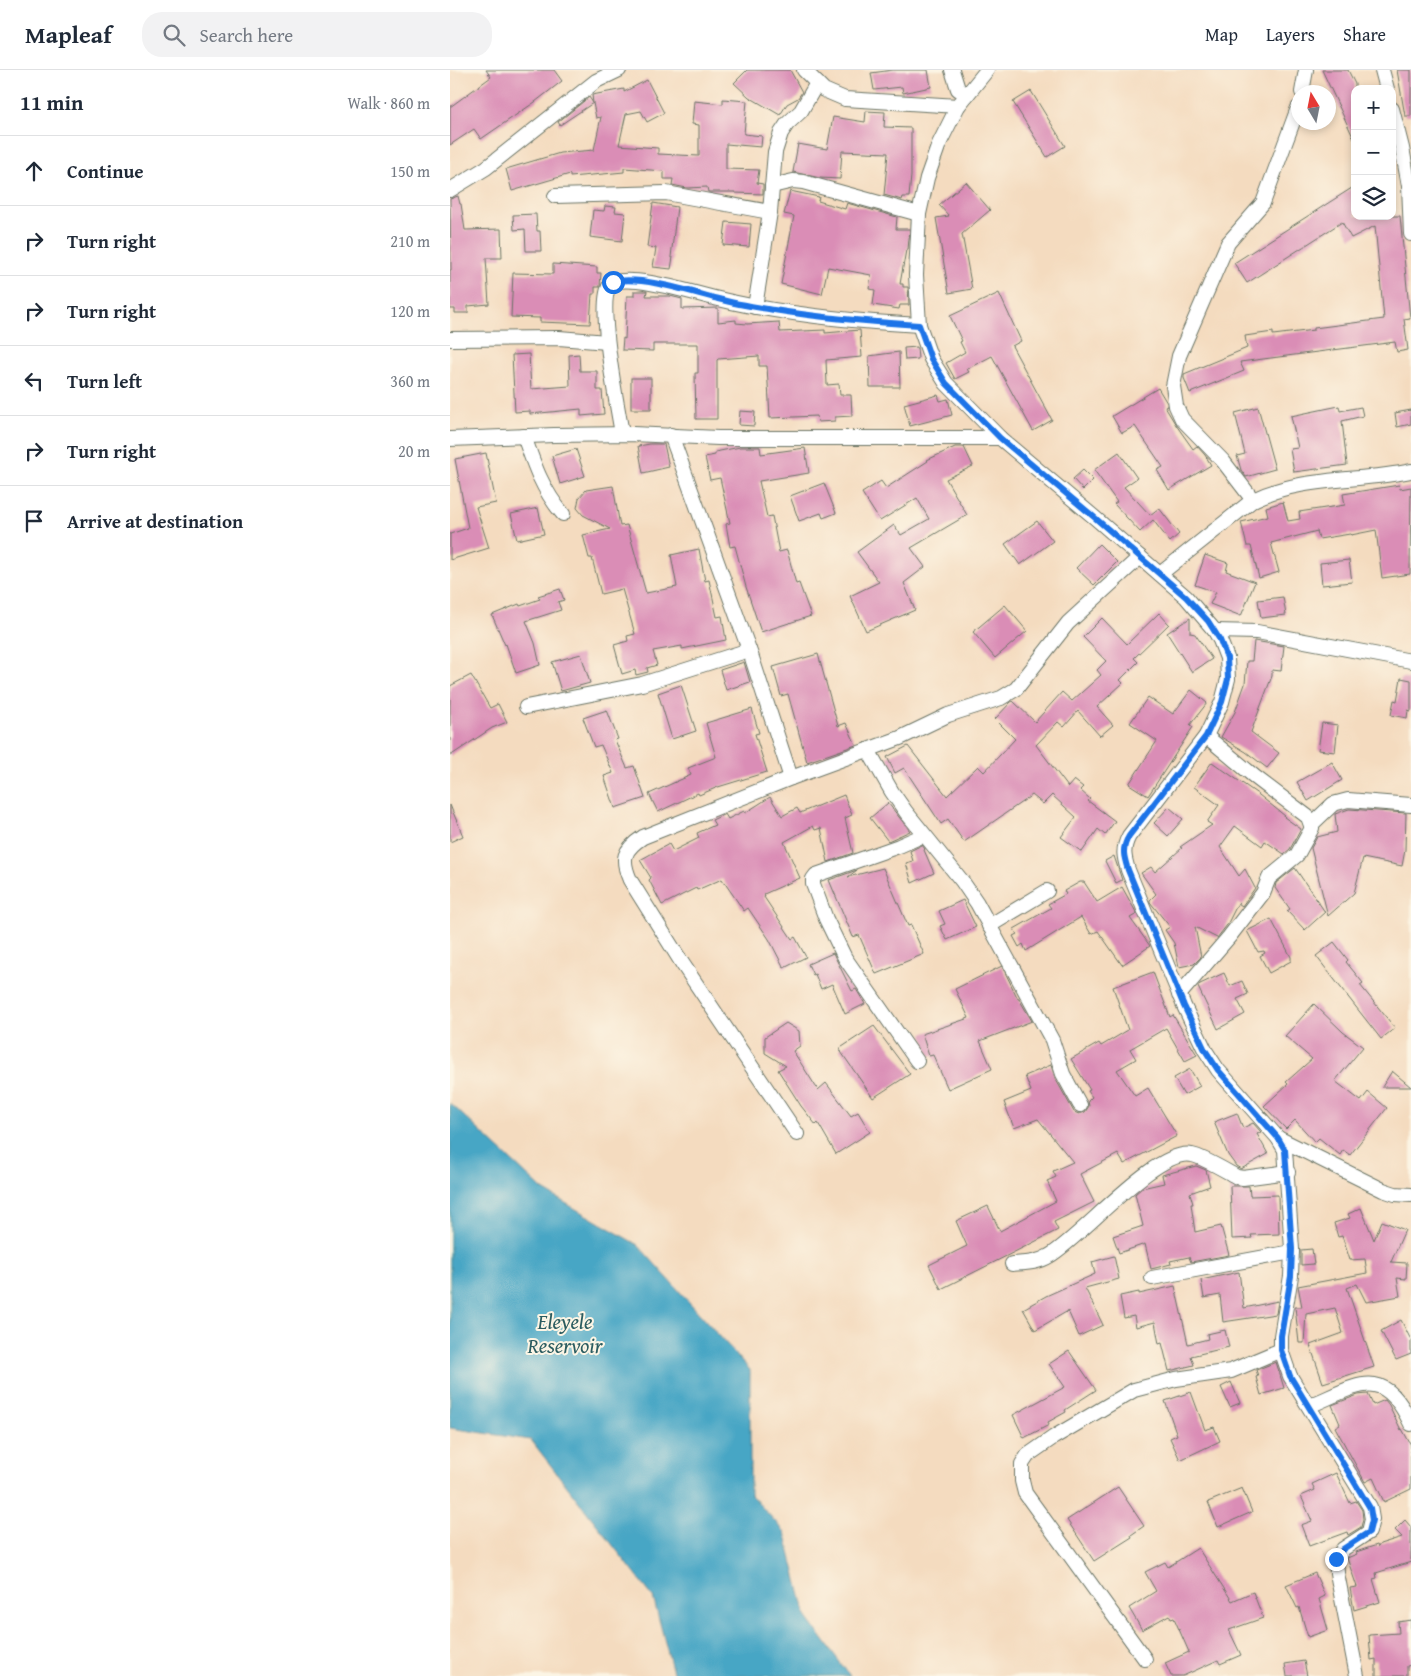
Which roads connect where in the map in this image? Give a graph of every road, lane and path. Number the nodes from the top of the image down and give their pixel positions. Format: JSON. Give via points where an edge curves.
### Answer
{"nodes":[{"id":1,"x":618,"y":70,"type":"edge"},
{"id":2,"x":804,"y":70,"type":"edge"},
{"id":3,"x":952,"y":70,"type":"edge"},
{"id":4,"x":987,"y":70,"type":"edge"},
{"id":5,"x":1306,"y":70,"type":"edge"},
{"id":6,"x":1382,"y":70,"type":"edge"},
{"id":7,"x":817,"y":83,"type":"junction"},
{"id":8,"x":1303,"y":85,"type":"edge"},
{"id":9,"x":1386,"y":85,"type":"edge"},
{"id":10,"x":967,"y":95,"type":"junction"},
{"id":11,"x":958,"y":106,"type":"junction"},
{"id":12,"x":1396,"y":125,"type":"edge"},
{"id":13,"x":1291,"y":127,"type":"edge"},
{"id":14,"x":772,"y":186,"type":"junction"},
{"id":15,"x":450,"y":190,"type":"edge"},
{"id":16,"x":555,"y":196,"type":"dead end"},
{"id":17,"x":770,"y":212,"type":"junction"},
{"id":18,"x":919,"y":214,"type":"junction"},
{"id":19,"x":1411,"y":234,"type":"edge"},
{"id":20,"x":756,"y":306,"type":"junction"},
{"id":21,"x":919,"y":325,"type":"junction"},
{"id":22,"x":450,"y":339,"type":"edge"},
{"id":23,"x":607,"y":342,"type":"junction"},
{"id":24,"x":622,"y":434,"type":"junction"},
{"id":25,"x":671,"y":435,"type":"junction"},
{"id":26,"x":524,"y":436,"type":"junction"},
{"id":27,"x":1000,"y":438,"type":"junction"},
{"id":28,"x":450,"y":439,"type":"edge"},
{"id":29,"x":1411,"y":472,"type":"edge"},
{"id":30,"x":1253,"y":500,"type":"junction"},
{"id":31,"x":563,"y":514,"type":"dead end"},
{"id":32,"x":1140,"y":557,"type":"junction"},
{"id":33,"x":1160,"y":574,"type":"junction"},
{"id":34,"x":1215,"y":632,"type":"junction"},
{"id":35,"x":749,"y":650,"type":"junction"},
{"id":36,"x":1411,"y":661,"type":"edge"},
{"id":37,"x":526,"y":707,"type":"dead end"},
{"id":38,"x":1206,"y":736,"type":"junction"},
{"id":39,"x":868,"y":750,"type":"junction"},
{"id":40,"x":791,"y":778,"type":"junction"},
{"id":41,"x":1411,"y":805,"type":"edge"},
{"id":42,"x":1311,"y":825,"type":"junction"},
{"id":43,"x":924,"y":835,"type":"junction"},
{"id":44,"x":1047,"y":891,"type":"dead end"},
{"id":45,"x":989,"y":926,"type":"junction"},
{"id":46,"x":1179,"y":995,"type":"junction"},
{"id":47,"x":917,"y":1061,"type":"dead end"},
{"id":48,"x":1080,"y":1105,"type":"dead end"},
{"id":49,"x":797,"y":1134,"type":"dead end"},
{"id":50,"x":1278,"y":1138,"type":"junction"},
{"id":51,"x":1288,"y":1172,"type":"junction"},
{"id":52,"x":1411,"y":1195,"type":"edge"},
{"id":53,"x":1292,"y":1252,"type":"junction"},
{"id":54,"x":1012,"y":1264,"type":"dead end"},
{"id":55,"x":1152,"y":1278,"type":"dead end"},
{"id":56,"x":1281,"y":1350,"type":"junction"},
{"id":57,"x":1309,"y":1406,"type":"junction"},
{"id":58,"x":1411,"y":1424,"type":"edge"},
{"id":59,"x":1145,"y":1659,"type":"dead end"},
{"id":60,"x":1357,"y":1676,"type":"edge"}],
"edges":[{"from":1,"to":15,"type":"street","via":[[596,81],[486,168]]},
{"from":2,"to":7,"type":"street"},
{"from":3,"to":10,"type":"street","via":[[958,89]]},
{"from":4,"to":10,"type":"street"},
{"from":5,"to":8,"type":"street"},
{"from":6,"to":9,"type":"street"},
{"from":7,"to":11,"type":"street","via":[[844,100]]},
{"from":7,"to":14,"type":"street","via":[[800,111],[781,133],[775,152]]},
{"from":10,"to":11,"type":"street"},
{"from":11,"to":18,"type":"street","via":[[939,144]]},
{"from":12,"to":19,"type":"street","via":[[1409,186]]},
{"from":13,"to":30,"type":"street","via":[[1263,202],[1228,242],[1179,356],[1173,386],[1182,419],[1223,460]]},
{"from":14,"to":17,"type":"street"},
{"from":14,"to":18,"type":"street","via":[[803,182]]},
{"from":16,"to":17,"type":"street","via":[[666,193]]},
{"from":17,"to":20,"type":"street"},
{"from":18,"to":21,"type":"street","via":[[916,274]]},
{"from":20,"to":21,"type":"street","via":[[868,322]]},
{"from":20,"to":23,"type":"street","via":[[620,280],[609,286],[606,295]]},
{"from":21,"to":27,"type":"street","via":[[931,359],[946,383]]},
{"from":22,"to":23,"type":"street","via":[[559,338]]},
{"from":23,"to":24,"type":"street"},
{"from":24,"to":25,"type":"street"},
{"from":24,"to":26,"type":"street"},
{"from":25,"to":27,"type":"street","via":[[718,438]]},
{"from":25,"to":35,"type":"street"},
{"from":26,"to":28,"type":"street"},
{"from":26,"to":31,"type":"street","via":[[539,478]]},
{"from":27,"to":32,"type":"street"},
{"from":29,"to":30,"type":"street","via":[[1304,484],[1269,492]]},
{"from":30,"to":33,"type":"street"},
{"from":32,"to":33,"type":"street"},
{"from":32,"to":39,"type":"street","via":[[1068,623],[1016,689],[1001,698],[961,710]]},
{"from":33,"to":34,"type":"street","via":[[1186,597]]},
{"from":34,"to":36,"type":"street","via":[[1257,632]]},
{"from":34,"to":38,"type":"street","via":[[1227,658],[1228,679],[1222,702]]},
{"from":35,"to":37,"type":"street","via":[[642,684]]},
{"from":35,"to":40,"type":"street"},
{"from":38,"to":42,"type":"street","via":[[1308,817]]},
{"from":38,"to":46,"type":"street","via":[[1124,845],[1123,854]]},
{"from":39,"to":40,"type":"street"},
{"from":39,"to":43,"type":"street","via":[[892,792]]},
{"from":40,"to":49,"type":"street","via":[[643,837],[632,845],[625,856],[624,866],[682,963]]},
{"from":41,"to":42,"type":"street","via":[[1348,800],[1333,804]]},
{"from":42,"to":46,"type":"street","via":[[1296,855],[1269,878],[1263,893]]},
{"from":43,"to":45,"type":"street","via":[[962,881]]},
{"from":43,"to":47,"type":"street","via":[[816,875],[813,879],[826,920],[845,958]]},
{"from":44,"to":45,"type":"street"},
{"from":45,"to":48,"type":"street","via":[[1048,1032],[1063,1074]]},
{"from":46,"to":50,"type":"street","via":[[1218,1070]]},
{"from":50,"to":51,"type":"street","via":[[1285,1150]]},
{"from":50,"to":52,"type":"street","via":[[1383,1190]]},
{"from":51,"to":53,"type":"street"},
{"from":51,"to":54,"type":"street","via":[[1243,1178],[1192,1155],[1181,1155],[1167,1160],[1100,1211],[1048,1257]]},
{"from":53,"to":55,"type":"street"},
{"from":53,"to":56,"type":"street"},
{"from":56,"to":57,"type":"street","via":[[1290,1376]]},
{"from":56,"to":59,"type":"street","via":[[1231,1371],[1176,1379],[1134,1390],[1054,1437],[1028,1455],[1022,1464],[1025,1493]]},
{"from":57,"to":58,"type":"street","via":[[1359,1386],[1376,1384],[1388,1390]]},
{"from":57,"to":60,"type":"street","via":[[1370,1508],[1369,1532],[1343,1549],[1336,1559]]}]}
